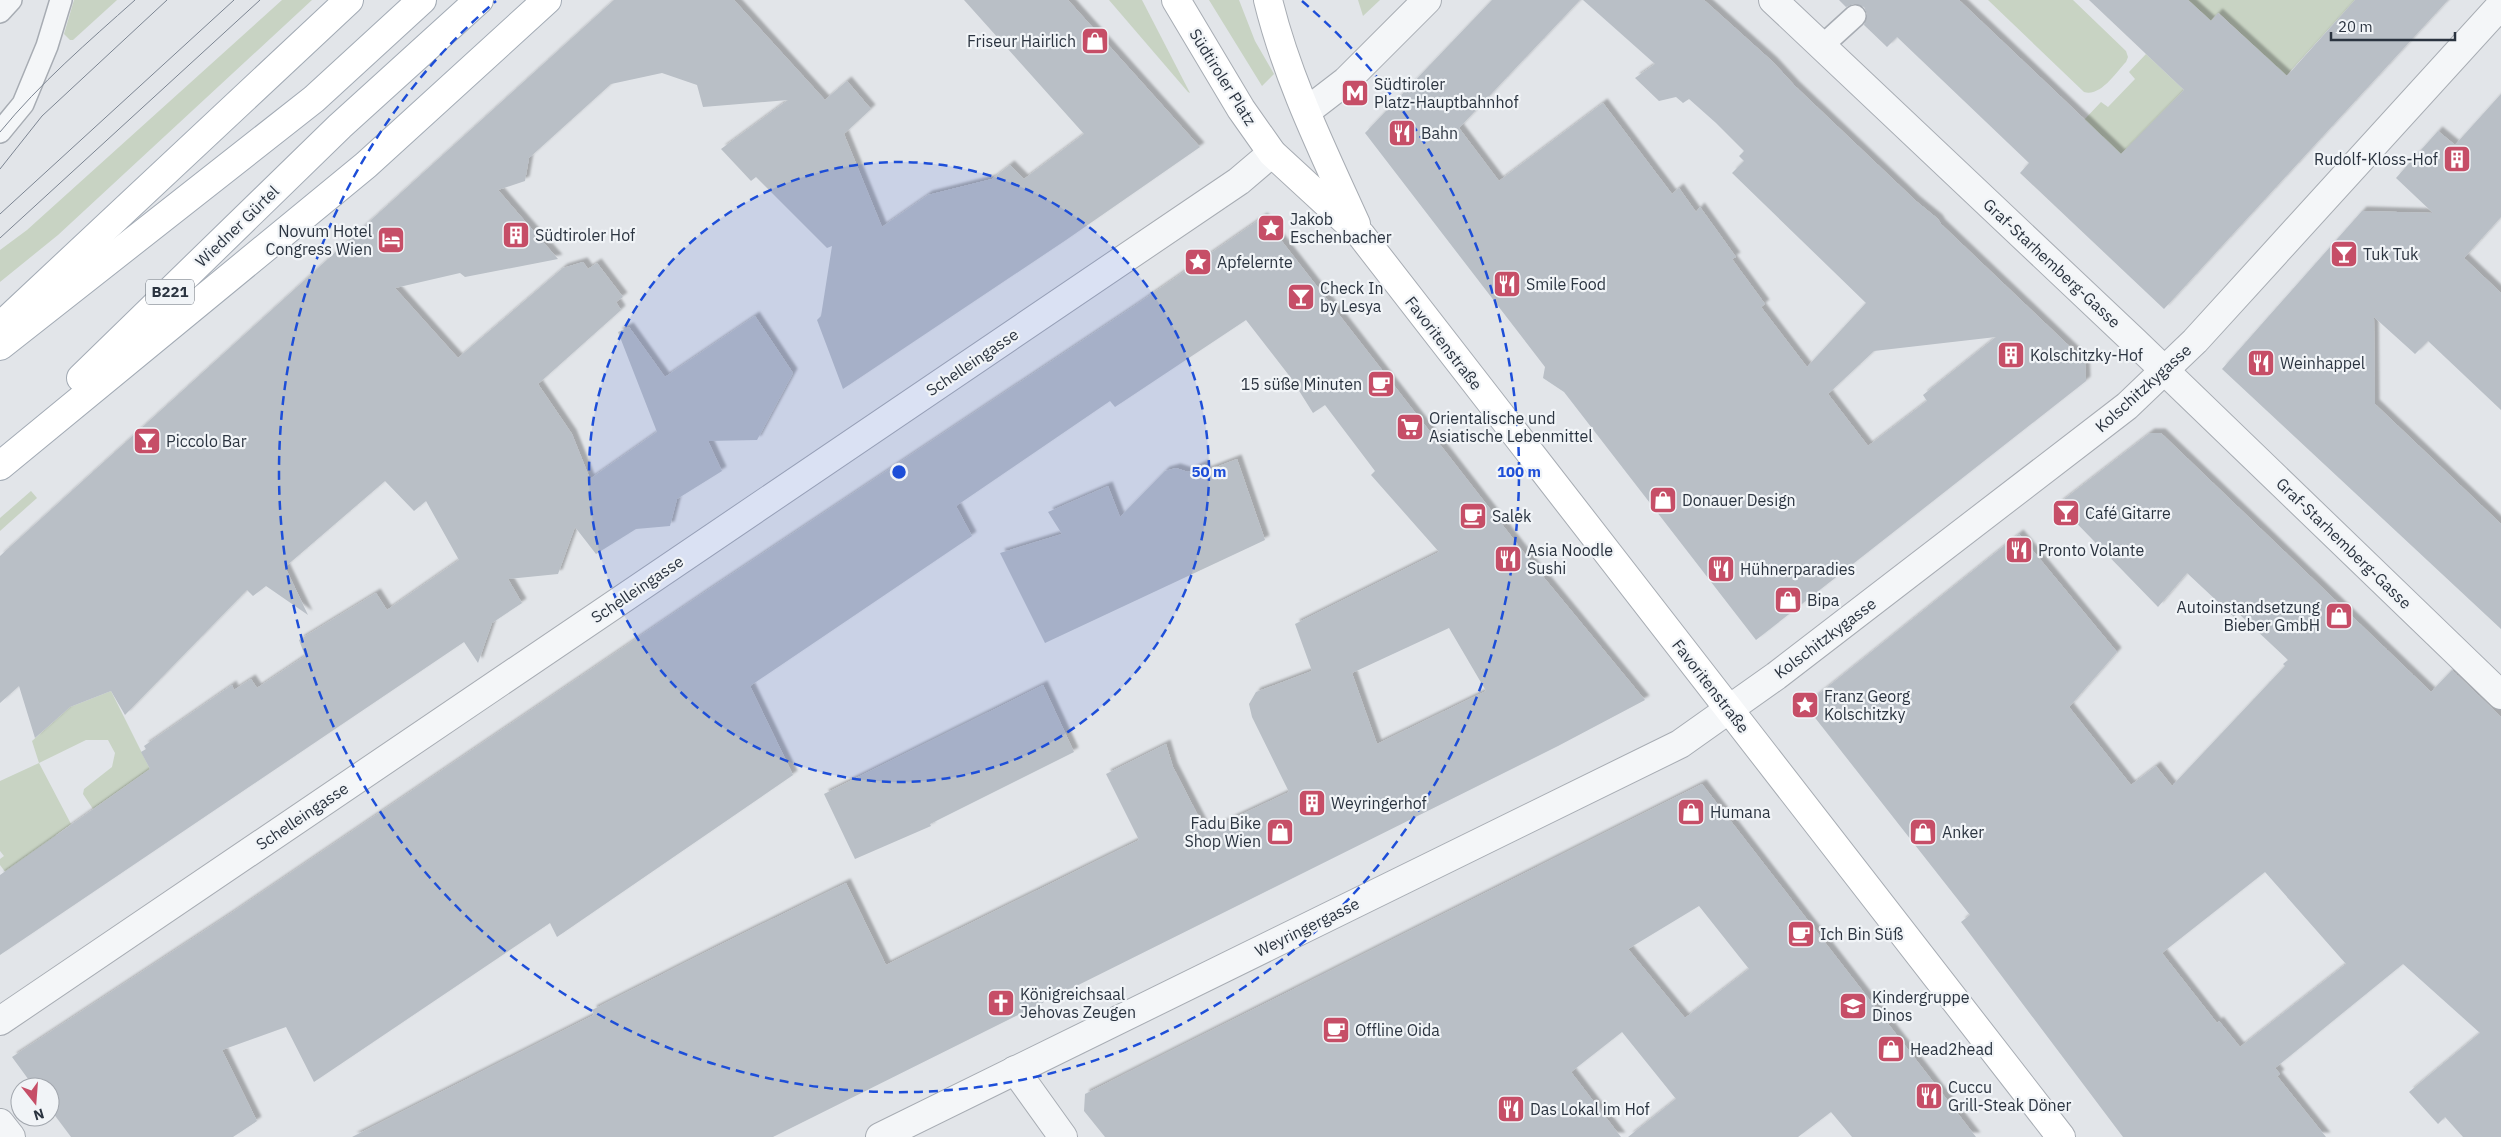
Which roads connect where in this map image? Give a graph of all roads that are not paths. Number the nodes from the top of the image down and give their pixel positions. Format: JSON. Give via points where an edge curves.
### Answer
{"nodes":[{"id":1,"x":11,"y":0,"type":"edge"},
{"id":2,"x":61,"y":0,"type":"edge"},
{"id":3,"x":349,"y":0,"type":"edge"},
{"id":4,"x":422,"y":0,"type":"edge"},
{"id":5,"x":479,"y":0,"type":"edge"},
{"id":6,"x":547,"y":0,"type":"edge"},
{"id":7,"x":1176,"y":0,"type":"edge"},
{"id":8,"x":1268,"y":0,"type":"edge"},
{"id":9,"x":1427,"y":0,"type":"edge"},
{"id":10,"x":1773,"y":0,"type":"edge"},
{"id":11,"x":2501,"y":5,"type":"edge"},
{"id":12,"x":0,"y":12,"type":"edge"},
{"id":13,"x":1855,"y":16,"type":"dead end"},
{"id":14,"x":1822,"y":46,"type":"junction"},
{"id":15,"x":1307,"y":111,"type":"junction"},
{"id":16,"x":0,"y":132,"type":"edge"},
{"id":17,"x":1272,"y":153,"type":"junction"},
{"id":18,"x":1361,"y":235,"type":"junction"},
{"id":19,"x":0,"y":327,"type":"edge"},
{"id":20,"x":0,"y":346,"type":"edge"},
{"id":21,"x":2165,"y":370,"type":"junction"},
{"id":22,"x":0,"y":457,"type":"edge"},
{"id":23,"x":0,"y":466,"type":"edge"},
{"id":24,"x":2501,"y":695,"type":"edge"},
{"id":25,"x":1729,"y":708,"type":"junction"},
{"id":26,"x":0,"y":1022,"type":"edge"},
{"id":27,"x":1015,"y":1070,"type":"junction"},
{"id":28,"x":0,"y":1123,"type":"edge"},
{"id":29,"x":10,"y":1137,"type":"edge"},
{"id":30,"x":880,"y":1137,"type":"edge"},
{"id":31,"x":1063,"y":1137,"type":"edge"},
{"id":32,"x":2061,"y":1137,"type":"edge"}],
"edges":[{"from":1,"to":12,"type":"lane"},
{"from":2,"to":16,"type":"lane","via":[[47,46],[23,104]]},
{"from":3,"to":19,"type":"main road"},
{"from":4,"to":20,"type":"main road","via":[[314,99]]},
{"from":5,"to":22,"type":"main road","name":"Wiedner Gürtel","number":"B221","via":[[340,126]]},
{"from":6,"to":23,"type":"main road","via":[[366,165]]},
{"from":7,"to":17,"type":"main road","name":"Südtiroler Platz","via":[[1236,101]]},
{"from":8,"to":15,"type":"main road","via":[[1278,40]]},
{"from":9,"to":15,"type":"street","via":[[1346,81]]},
{"from":10,"to":14,"type":"street","name":"Graf-Starhemberg-Gasse"},
{"from":11,"to":21,"type":"street","name":"Kolschitzkygasse"},
{"from":13,"to":14,"type":"lane"},
{"from":14,"to":21,"type":"street","name":"Graf-Starhemberg-Gasse"},
{"from":15,"to":18,"type":"main road","name":"Favoritenstraße"},
{"from":17,"to":18,"type":"main road","name":"Favoritenstraße"},
{"from":17,"to":26,"type":"street","name":"Schelleingasse","via":[[1239,181]]},
{"from":18,"to":25,"type":"main road","name":"Favoritenstraße"},
{"from":21,"to":24,"type":"street","name":"Graf-Starhemberg-Gasse"},
{"from":21,"to":25,"type":"street","name":"Kolschitzkygasse","via":[[2120,412],[1776,676]]},
{"from":25,"to":27,"type":"street","name":"Weyringergasse","via":[[1680,744]]},
{"from":25,"to":32,"type":"main road","name":"Favoritenstraße"},
{"from":27,"to":30,"type":"street","name":"Weyringergasse"},
{"from":27,"to":31,"type":"street"},
{"from":28,"to":29,"type":"street"}]}
